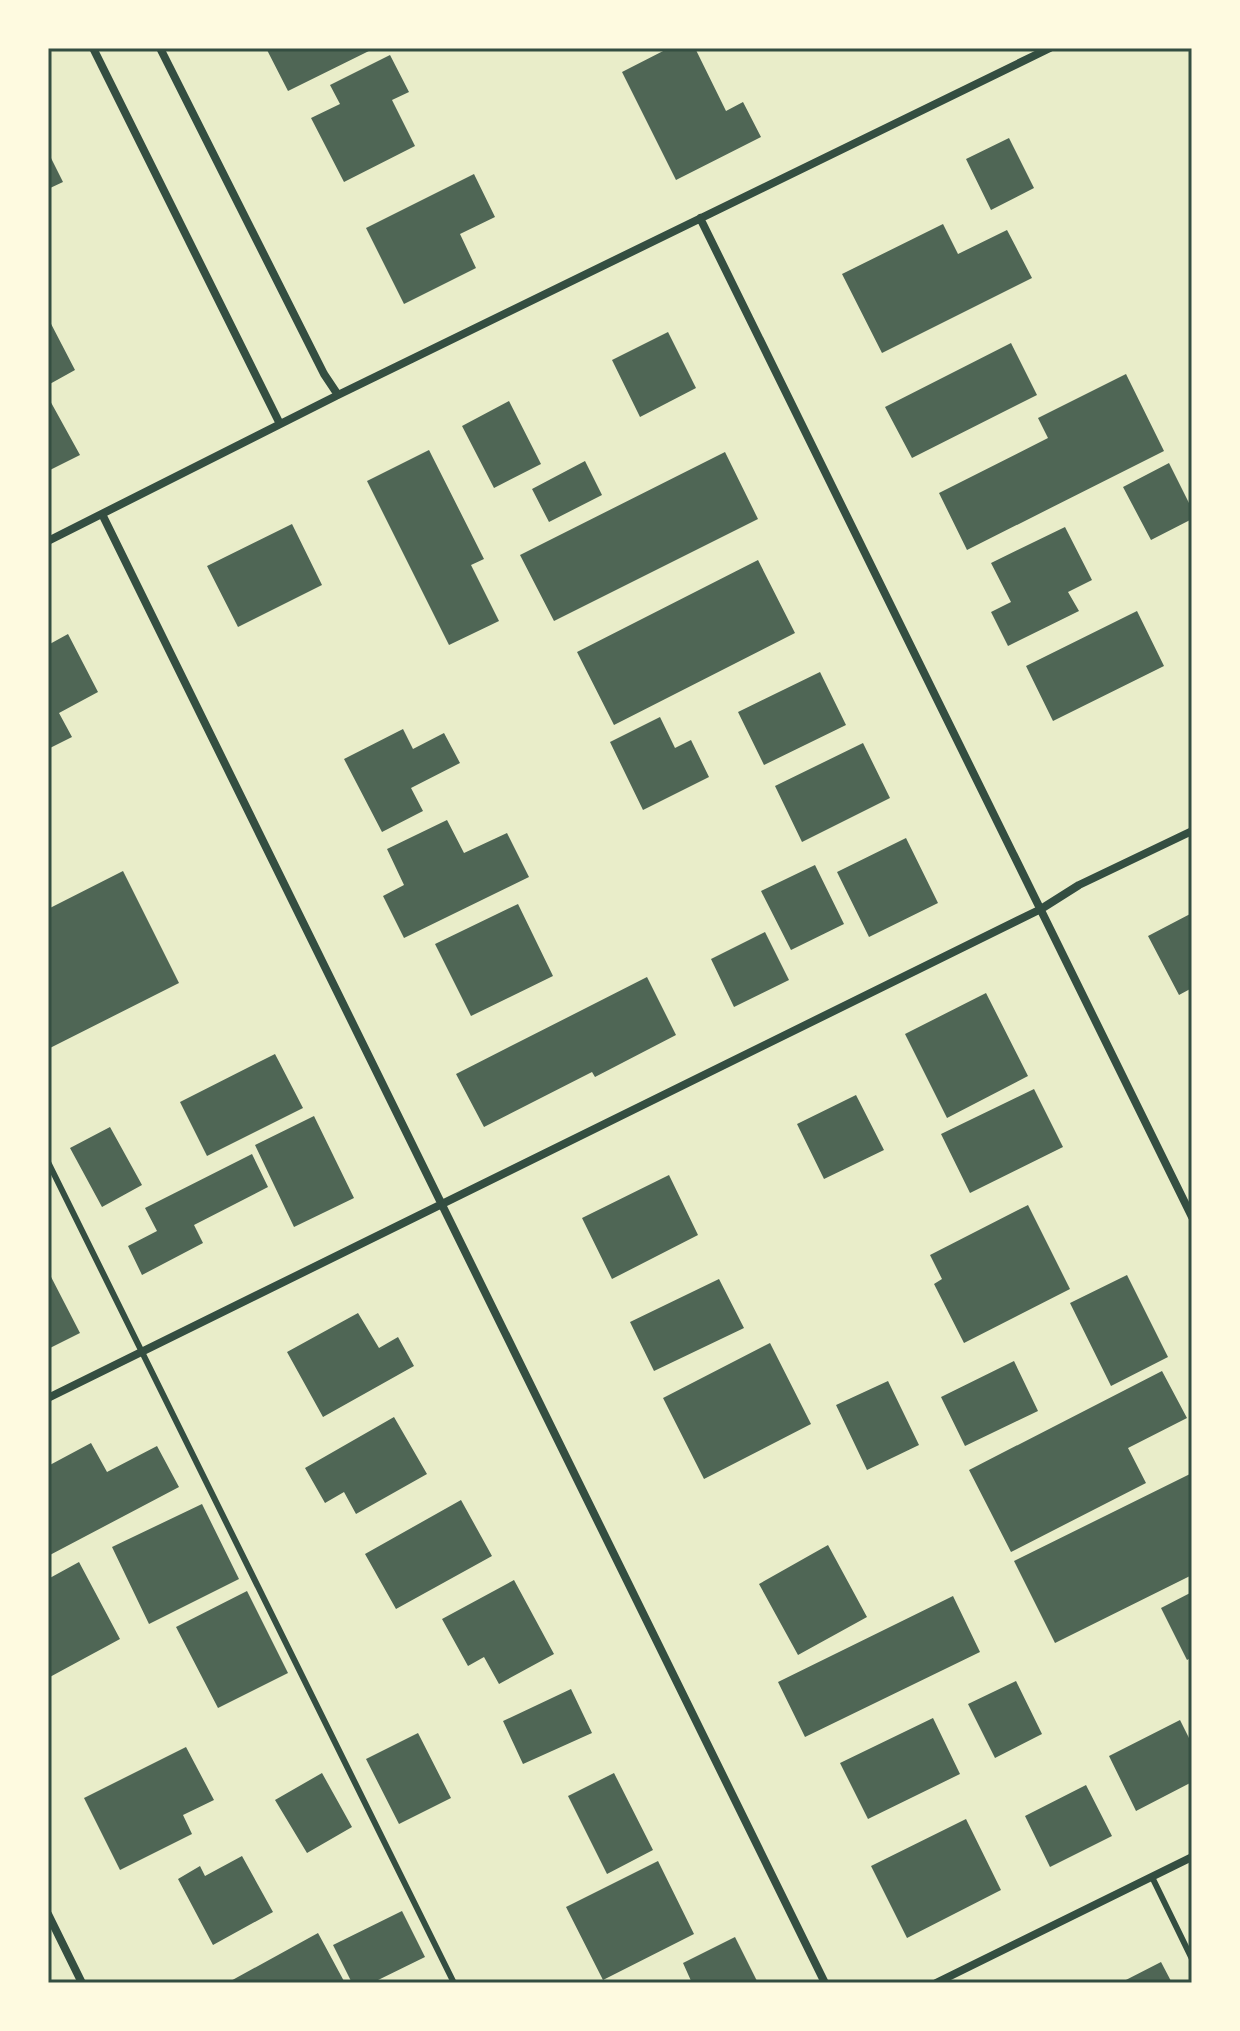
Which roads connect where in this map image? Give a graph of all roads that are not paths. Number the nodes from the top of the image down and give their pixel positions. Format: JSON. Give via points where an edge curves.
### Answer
{"nodes":[{"id":1,"x":93,"y":48,"type":"edge"},
{"id":2,"x":160,"y":48,"type":"edge"},
{"id":3,"x":1050,"y":48,"type":"edge"},
{"id":4,"x":700,"y":218,"type":"junction"},
{"id":5,"x":338,"y":395,"type":"junction"},
{"id":6,"x":280,"y":424,"type":"junction"},
{"id":7,"x":102,"y":514,"type":"junction"},
{"id":8,"x":48,"y":541,"type":"edge"},
{"id":9,"x":1192,"y":831,"type":"edge"},
{"id":10,"x":1041,"y":909,"type":"junction"},
{"id":11,"x":48,"y":1162,"type":"edge"},
{"id":12,"x":442,"y":1204,"type":"junction"},
{"id":13,"x":1192,"y":1217,"type":"edge"},
{"id":14,"x":143,"y":1352,"type":"junction"},
{"id":15,"x":48,"y":1398,"type":"edge"},
{"id":16,"x":1192,"y":1857,"type":"edge"},
{"id":17,"x":1152,"y":1877,"type":"junction"},
{"id":18,"x":48,"y":1914,"type":"edge"},
{"id":19,"x":1192,"y":1959,"type":"edge"},
{"id":20,"x":82,"y":1983,"type":"edge"},
{"id":21,"x":454,"y":1983,"type":"edge"},
{"id":22,"x":825,"y":1983,"type":"edge"},
{"id":23,"x":936,"y":1983,"type":"edge"}],
"edges":[{"from":1,"to":6,"type":"street"},
{"from":2,"to":5,"type":"street"},
{"from":3,"to":4,"type":"street"},
{"from":4,"to":5,"type":"street"},
{"from":4,"to":10,"type":"street"},
{"from":5,"to":6,"type":"street"},
{"from":6,"to":7,"type":"street"},
{"from":7,"to":8,"type":"street"},
{"from":7,"to":12,"type":"street"},
{"from":9,"to":10,"type":"street"},
{"from":10,"to":12,"type":"street"},
{"from":10,"to":13,"type":"street"},
{"from":11,"to":14,"type":"lane"},
{"from":12,"to":14,"type":"street"},
{"from":12,"to":22,"type":"street"},
{"from":14,"to":15,"type":"street"},
{"from":14,"to":21,"type":"lane"},
{"from":16,"to":17,"type":"street"},
{"from":17,"to":19,"type":"lane"},
{"from":17,"to":23,"type":"street"},
{"from":18,"to":20,"type":"street"}]}
